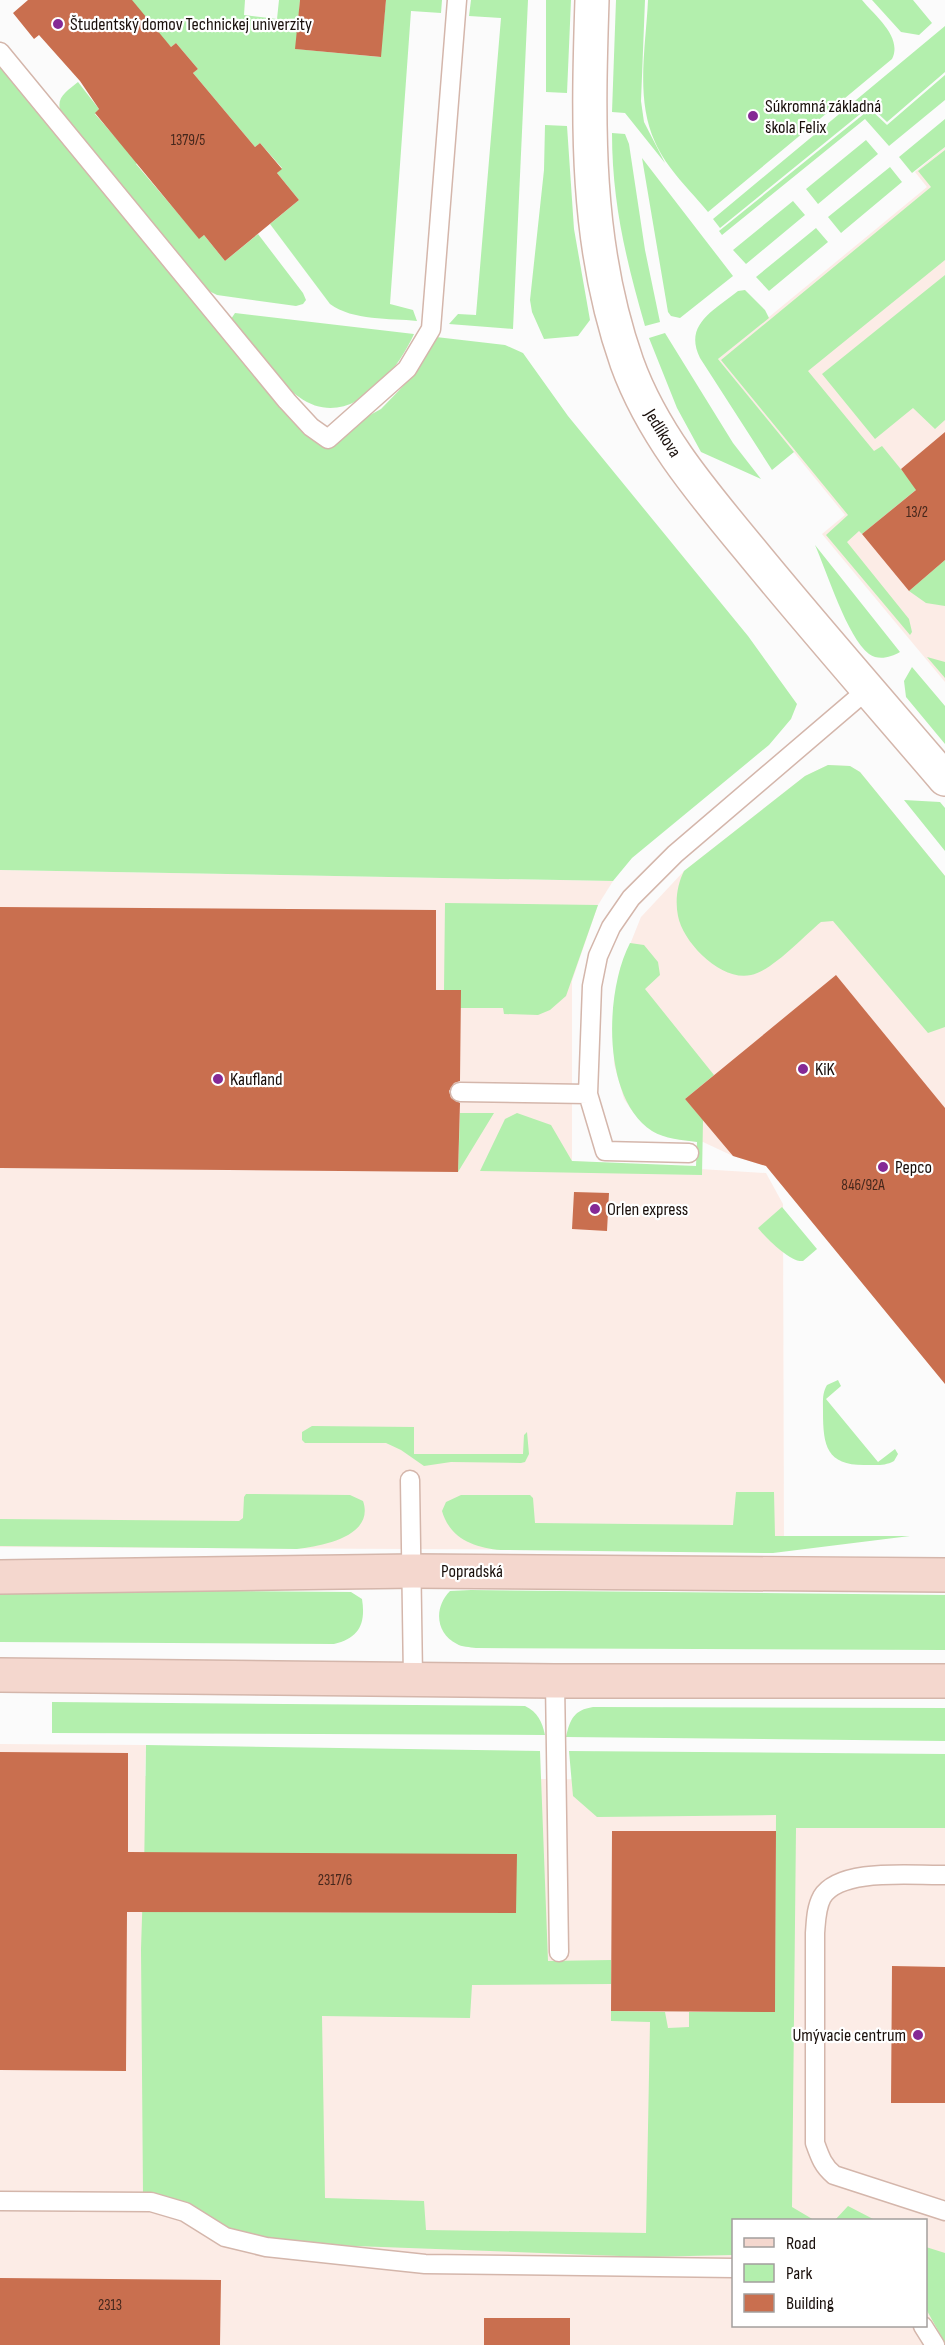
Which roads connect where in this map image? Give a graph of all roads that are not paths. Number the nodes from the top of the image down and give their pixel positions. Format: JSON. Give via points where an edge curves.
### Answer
{"nodes":[{"id":1,"x":457,"y":0,"type":"edge"},
{"id":2,"x":592,"y":0,"type":"edge"},
{"id":3,"x":0,"y":52,"type":"edge"},
{"id":4,"x":868,"y":689,"type":"junction"},
{"id":5,"x":945,"y":779,"type":"edge"},
{"id":6,"x":460,"y":1092,"type":"dead end"},
{"id":7,"x":588,"y":1094,"type":"junction"},
{"id":8,"x":689,"y":1153,"type":"dead end"},
{"id":9,"x":410,"y":1480,"type":"dead end"},
{"id":10,"x":412,"y":1571,"type":"junction"},
{"id":11,"x":945,"y":1575,"type":"edge"},
{"id":12,"x":0,"y":1577,"type":"edge"},
{"id":13,"x":0,"y":1675,"type":"edge"},
{"id":14,"x":412,"y":1678,"type":"junction"},
{"id":15,"x":555,"y":1681,"type":"junction"},
{"id":16,"x":945,"y":1681,"type":"edge"},
{"id":17,"x":945,"y":1875,"type":"edge"},
{"id":18,"x":560,"y":1952,"type":"dead end"},
{"id":19,"x":0,"y":2201,"type":"edge"},
{"id":20,"x":945,"y":2211,"type":"edge"},
{"id":21,"x":732,"y":2268,"type":"edge"},
{"id":22,"x":924,"y":2327,"type":"edge"},
{"id":23,"x":935,"y":2345,"type":"edge"}],
"edges":[{"from":1,"to":3,"type":"lane","via":[[433,323],[407,369],[328,439],[287,401]]},
{"from":2,"to":4,"type":"street","name":"Jedlíkova","via":[[588,120],[594,224],[608,300],[627,362],[660,431],[698,486]]},
{"from":4,"to":5,"type":"street","name":"Jedlíkova"},
{"from":4,"to":7,"type":"lane","via":[[675,854],[631,898],[611,927],[598,956],[592,986]]},
{"from":6,"to":7,"type":"lane"},
{"from":7,"to":8,"type":"lane","via":[[604,1151]]},
{"from":9,"to":10,"type":"lane"},
{"from":10,"to":11,"type":"street","name":"Popradská"},
{"from":10,"to":12,"type":"street","name":"Popradská"},
{"from":10,"to":14,"type":"lane"},
{"from":13,"to":14,"type":"street"},
{"from":14,"to":15,"type":"street"},
{"from":15,"to":16,"type":"street"},
{"from":15,"to":18,"type":"lane"},
{"from":17,"to":20,"type":"lane","via":[[848,1879],[823,1896],[815,1933],[815,2143],[819,2156],[834,2175]]},
{"from":19,"to":21,"type":"lane","via":[[151,2202],[185,2212],[225,2237],[266,2247],[425,2264]]},
{"from":22,"to":23,"type":"lane"}]}
